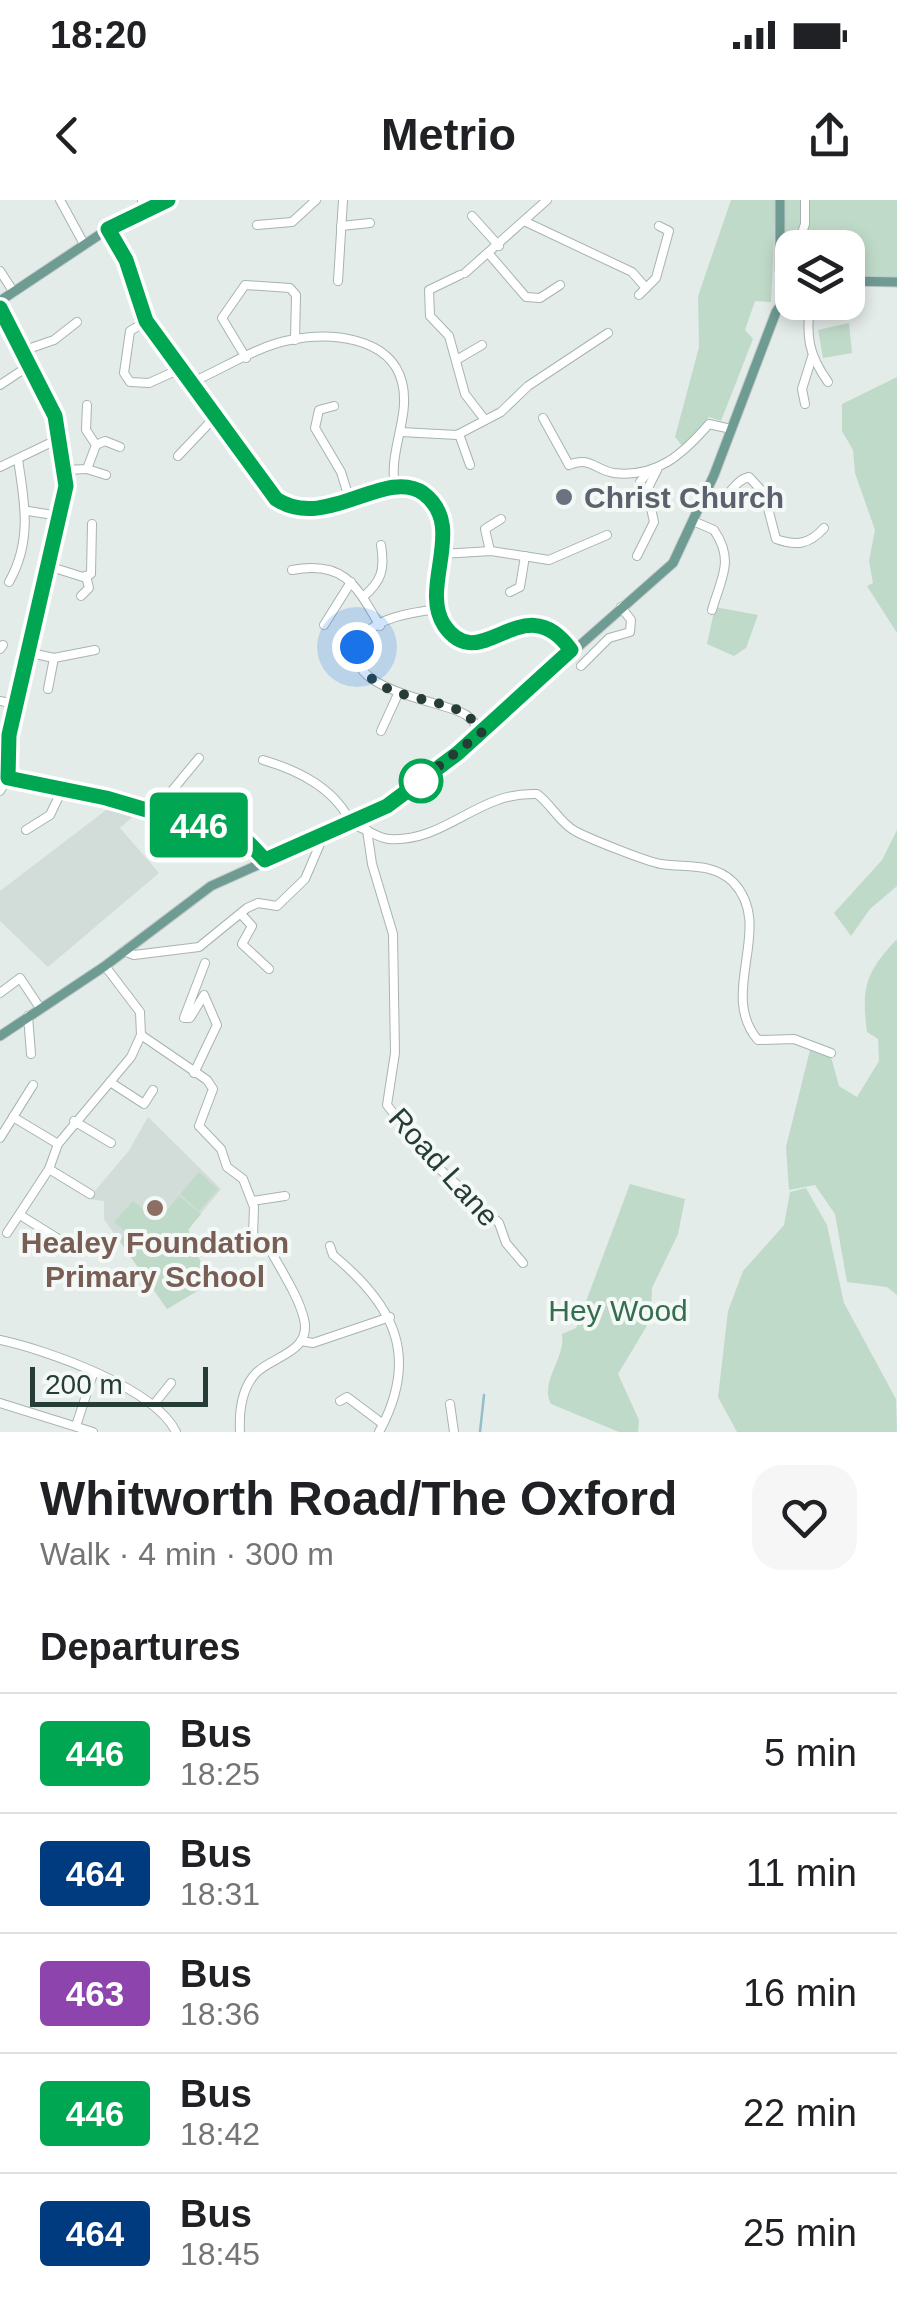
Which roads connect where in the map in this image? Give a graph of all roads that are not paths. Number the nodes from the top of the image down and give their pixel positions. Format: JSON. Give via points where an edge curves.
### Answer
{"nodes":[{"id":1,"x":60,"y":200,"type":"edge"},
{"id":2,"x":168,"y":200,"type":"edge"},
{"id":3,"x":316,"y":200,"type":"edge"},
{"id":4,"x":343,"y":200,"type":"edge"},
{"id":5,"x":547,"y":200,"type":"edge"},
{"id":6,"x":780,"y":200,"type":"edge"},
{"id":7,"x":805,"y":200,"type":"edge"},
{"id":8,"x":145,"y":204,"type":"edge"},
{"id":9,"x":472,"y":216,"type":"dead end"},
{"id":10,"x":370,"y":222,"type":"dead end"},
{"id":11,"x":526,"y":222,"type":"junction"},
{"id":12,"x":256,"y":225,"type":"dead end"},
{"id":13,"x":341,"y":226,"type":"junction"},
{"id":14,"x":659,"y":226,"type":"dead end"},
{"id":15,"x":108,"y":229,"type":"junction"},
{"id":16,"x":779,"y":230,"type":"edge"},
{"id":17,"x":804,"y":230,"type":"edge"},
{"id":18,"x":84,"y":244,"type":"junction"},
{"id":19,"x":498,"y":246,"type":"junction"},
{"id":20,"x":489,"y":254,"type":"junction"},
{"id":21,"x":0,"y":271,"type":"edge"},
{"id":22,"x":338,"y":281,"type":"dead end"},
{"id":23,"x":865,"y":281,"type":"edge"},
{"id":24,"x":897,"y":282,"type":"edge"},
{"id":25,"x":560,"y":285,"type":"dead end"},
{"id":26,"x":13,"y":291,"type":"junction"},
{"id":27,"x":0,"y":304,"type":"edge"},
{"id":28,"x":775,"y":315,"type":"edge"},
{"id":29,"x":808,"y":320,"type":"edge"},
{"id":30,"x":146,"y":321,"type":"junction"},
{"id":31,"x":77,"y":322,"type":"dead end"},
{"id":32,"x":608,"y":333,"type":"dead end"},
{"id":33,"x":295,"y":340,"type":"junction"},
{"id":34,"x":482,"y":346,"type":"dead end"},
{"id":35,"x":24,"y":350,"type":"junction"},
{"id":36,"x":246,"y":358,"type":"junction"},
{"id":37,"x":458,"y":358,"type":"junction"},
{"id":38,"x":812,"y":358,"type":"junction"},
{"id":39,"x":30,"y":365,"type":"junction"},
{"id":40,"x":180,"y":370,"type":"junction"},
{"id":41,"x":828,"y":382,"type":"dead end"},
{"id":42,"x":190,"y":383,"type":"junction"},
{"id":43,"x":0,"y":384,"type":"edge"},
{"id":44,"x":87,"y":404,"type":"dead end"},
{"id":45,"x":806,"y":404,"type":"dead end"},
{"id":46,"x":334,"y":406,"type":"dead end"},
{"id":47,"x":215,"y":417,"type":"junction"},
{"id":48,"x":544,"y":418,"type":"dead end"},
{"id":49,"x":485,"y":420,"type":"junction"},
{"id":50,"x":730,"y":429,"type":"junction"},
{"id":51,"x":401,"y":432,"type":"junction"},
{"id":52,"x":459,"y":434,"type":"junction"},
{"id":53,"x":50,"y":443,"type":"dead end"},
{"id":54,"x":96,"y":445,"type":"junction"},
{"id":55,"x":120,"y":447,"type":"dead end"},
{"id":56,"x":178,"y":456,"type":"dead end"},
{"id":57,"x":18,"y":460,"type":"junction"},
{"id":58,"x":470,"y":466,"type":"dead end"},
{"id":59,"x":0,"y":467,"type":"edge"},
{"id":60,"x":65,"y":470,"type":"junction"},
{"id":61,"x":88,"y":470,"type":"junction"},
{"id":62,"x":653,"y":470,"type":"junction"},
{"id":63,"x":106,"y":476,"type":"dead end"},
{"id":64,"x":640,"y":482,"type":"dead end"},
{"id":65,"x":395,"y":488,"type":"junction"},
{"id":66,"x":703,"y":499,"type":"junction"},
{"id":67,"x":350,"y":501,"type":"junction"},
{"id":68,"x":28,"y":511,"type":"junction"},
{"id":69,"x":60,"y":516,"type":"junction"},
{"id":70,"x":501,"y":518,"type":"dead end"},
{"id":71,"x":693,"y":521,"type":"junction"},
{"id":72,"x":824,"y":528,"type":"dead end"},
{"id":73,"x":96,"y":530,"type":"dead end"},
{"id":74,"x":606,"y":535,"type":"dead end"},
{"id":75,"x":380,"y":545,"type":"dead end"},
{"id":76,"x":490,"y":551,"type":"junction"},
{"id":77,"x":442,"y":554,"type":"junction"},
{"id":78,"x":525,"y":556,"type":"junction"},
{"id":79,"x":637,"y":556,"type":"dead end"},
{"id":80,"x":48,"y":566,"type":"junction"},
{"id":81,"x":292,"y":570,"type":"dead end"},
{"id":82,"x":86,"y":576,"type":"junction"},
{"id":83,"x":8,"y":582,"type":"dead end"},
{"id":84,"x":351,"y":582,"type":"junction"},
{"id":85,"x":510,"y":592,"type":"dead end"},
{"id":86,"x":80,"y":596,"type":"dead end"},
{"id":87,"x":363,"y":597,"type":"junction"},
{"id":88,"x":621,"y":608,"type":"junction"},
{"id":89,"x":438,"y":609,"type":"junction"},
{"id":90,"x":712,"y":610,"type":"dead end"},
{"id":91,"x":324,"y":625,"type":"dead end"},
{"id":92,"x":380,"y":626,"type":"junction"},
{"id":93,"x":94,"y":650,"type":"dead end"},
{"id":94,"x":571,"y":650,"type":"junction"},
{"id":95,"x":26,"y":652,"type":"junction"},
{"id":96,"x":54,"y":658,"type":"junction"},
{"id":97,"x":581,"y":666,"type":"dead end"},
{"id":98,"x":48,"y":689,"type":"dead end"},
{"id":99,"x":398,"y":694,"type":"junction"},
{"id":100,"x":0,"y":702,"type":"edge"},
{"id":101,"x":15,"y":704,"type":"junction"},
{"id":102,"x":381,"y":731,"type":"dead end"},
{"id":103,"x":482,"y":732,"type":"junction"},
{"id":104,"x":199,"y":758,"type":"dead end"},
{"id":105,"x":4,"y":759,"type":"edge"},
{"id":106,"x":262,"y":760,"type":"dead end"},
{"id":107,"x":8,"y":778,"type":"junction"},
{"id":108,"x":62,"y":790,"type":"junction"},
{"id":109,"x":0,"y":791,"type":"edge"},
{"id":110,"x":169,"y":816,"type":"junction"},
{"id":111,"x":352,"y":825,"type":"junction"},
{"id":112,"x":26,"y":830,"type":"dead end"},
{"id":113,"x":367,"y":830,"type":"junction"},
{"id":114,"x":323,"y":837,"type":"junction"},
{"id":115,"x":265,"y":860,"type":"junction"},
{"id":116,"x":241,"y":914,"type":"junction"},
{"id":117,"x":124,"y":951,"type":"junction"},
{"id":118,"x":206,"y":963,"type":"dead end"},
{"id":119,"x":105,"y":966,"type":"junction"},
{"id":120,"x":269,"y":969,"type":"dead end"},
{"id":121,"x":0,"y":993,"type":"edge"},
{"id":122,"x":40,"y":1008,"type":"junction"},
{"id":123,"x":28,"y":1016,"type":"junction"},
{"id":124,"x":0,"y":1036,"type":"edge"},
{"id":125,"x":141,"y":1036,"type":"junction"},
{"id":126,"x":831,"y":1053,"type":"dead end"},
{"id":127,"x":31,"y":1054,"type":"dead end"},
{"id":128,"x":194,"y":1072,"type":"junction"},
{"id":129,"x":110,"y":1082,"type":"junction"},
{"id":130,"x":33,"y":1086,"type":"dead end"},
{"id":131,"x":153,"y":1090,"type":"dead end"},
{"id":132,"x":13,"y":1117,"type":"junction"},
{"id":133,"x":74,"y":1121,"type":"junction"},
{"id":134,"x":0,"y":1138,"type":"edge"},
{"id":135,"x":231,"y":1142,"type":"dead end"},
{"id":136,"x":58,"y":1144,"type":"junction"},
{"id":137,"x":111,"y":1144,"type":"dead end"},
{"id":138,"x":220,"y":1149,"type":"junction"},
{"id":139,"x":49,"y":1169,"type":"junction"},
{"id":140,"x":90,"y":1194,"type":"dead end"},
{"id":141,"x":285,"y":1196,"type":"dead end"},
{"id":142,"x":252,"y":1201,"type":"junction"},
{"id":143,"x":20,"y":1215,"type":"junction"},
{"id":144,"x":8,"y":1234,"type":"dead end"},
{"id":145,"x":254,"y":1236,"type":"junction"},
{"id":146,"x":60,"y":1240,"type":"dead end"},
{"id":147,"x":224,"y":1245,"type":"dead end"},
{"id":148,"x":330,"y":1246,"type":"dead end"},
{"id":149,"x":522,"y":1263,"type":"dead end"},
{"id":150,"x":390,"y":1317,"type":"junction"},
{"id":151,"x":0,"y":1340,"type":"edge"},
{"id":152,"x":302,"y":1341,"type":"junction"},
{"id":153,"x":93,"y":1374,"type":"junction"},
{"id":154,"x":171,"y":1383,"type":"dead end"},
{"id":155,"x":340,"y":1401,"type":"dead end"},
{"id":156,"x":0,"y":1403,"type":"edge"},
{"id":157,"x":155,"y":1403,"type":"junction"},
{"id":158,"x":450,"y":1404,"type":"dead end"},
{"id":159,"x":76,"y":1426,"type":"junction"},
{"id":160,"x":381,"y":1428,"type":"edge"},
{"id":161,"x":93,"y":1432,"type":"edge"},
{"id":162,"x":176,"y":1432,"type":"edge"},
{"id":163,"x":240,"y":1432,"type":"edge"},
{"id":164,"x":454,"y":1432,"type":"edge"}],
"edges":[{"from":1,"to":18,"type":"street"},
{"from":2,"to":8,"type":"main road"},
{"from":3,"to":12,"type":"street","via":[[292,222]]},
{"from":4,"to":13,"type":"street"},
{"from":5,"to":11,"type":"street"},
{"from":6,"to":16,"type":"main road"},
{"from":7,"to":17,"type":"street"},
{"from":8,"to":15,"type":"main road"},
{"from":9,"to":19,"type":"street"},
{"from":10,"to":13,"type":"street"},
{"from":11,"to":14,"type":"street","via":[[619,264],[642,292],[656,278],[669,231]]},
{"from":11,"to":19,"type":"street"},
{"from":13,"to":22,"type":"street"},
{"from":15,"to":18,"type":"main road"},
{"from":15,"to":30,"type":"street"},
{"from":18,"to":26,"type":"main road"},
{"from":19,"to":20,"type":"street"},
{"from":20,"to":25,"type":"street","via":[[526,296],[540,298]]},
{"from":20,"to":37,"type":"street","via":[[429,290],[430,316]]},
{"from":21,"to":26,"type":"street"},
{"from":23,"to":24,"type":"main road"},
{"from":26,"to":27,"type":"main road"},
{"from":27,"to":35,"type":"street"},
{"from":28,"to":50,"type":"main road"},
{"from":29,"to":38,"type":"street"},
{"from":30,"to":40,"type":"street"},
{"from":30,"to":40,"type":"street","via":[[130,331],[124,373],[130,382],[149,383]]},
{"from":31,"to":35,"type":"street","via":[[54,340]]},
{"from":32,"to":49,"type":"street"},
{"from":33,"to":36,"type":"street"},
{"from":33,"to":36,"type":"street","via":[[296,295],[290,288],[245,285],[222,318]]},
{"from":33,"to":51,"type":"street","via":[[380,348],[402,383]]},
{"from":34,"to":37,"type":"street"},
{"from":35,"to":39,"type":"street"},
{"from":36,"to":42,"type":"street"},
{"from":37,"to":49,"type":"street","via":[[465,394]]},
{"from":38,"to":41,"type":"street"},
{"from":38,"to":45,"type":"street","via":[[802,389]]},
{"from":39,"to":43,"type":"street"},
{"from":39,"to":60,"type":"street","via":[[55,416]]},
{"from":40,"to":42,"type":"street"},
{"from":42,"to":47,"type":"street"},
{"from":44,"to":54,"type":"street","via":[[86,430]]},
{"from":46,"to":67,"type":"street","via":[[320,410],[316,428]]},
{"from":47,"to":56,"type":"street"},
{"from":47,"to":67,"type":"street","via":[[276,499],[290,508],[313,511]]},
{"from":48,"to":62,"type":"street","via":[[569,465],[582,460],[610,472]]},
{"from":49,"to":52,"type":"street"},
{"from":50,"to":62,"type":"street","via":[[709,424]]},
{"from":50,"to":66,"type":"main road"},
{"from":51,"to":52,"type":"street"},
{"from":51,"to":65,"type":"street","via":[[393,443]]},
{"from":52,"to":58,"type":"street"},
{"from":53,"to":57,"type":"street"},
{"from":54,"to":55,"type":"street"},
{"from":54,"to":61,"type":"street"},
{"from":57,"to":59,"type":"street"},
{"from":57,"to":68,"type":"street"},
{"from":60,"to":61,"type":"street"},
{"from":60,"to":69,"type":"street"},
{"from":61,"to":63,"type":"street"},
{"from":62,"to":64,"type":"street"},
{"from":62,"to":79,"type":"street","via":[[646,490],[654,522]]},
{"from":65,"to":67,"type":"street"},
{"from":65,"to":77,"type":"street","via":[[421,492],[435,507],[444,528]]},
{"from":66,"to":71,"type":"main road"},
{"from":66,"to":72,"type":"street","via":[[716,505],[749,477],[764,493],[776,539],[808,542]]},
{"from":68,"to":69,"type":"street"},
{"from":68,"to":83,"type":"street","via":[[19,562]]},
{"from":69,"to":80,"type":"street"},
{"from":70,"to":76,"type":"street","via":[[485,529]]},
{"from":71,"to":88,"type":"main road","via":[[673,563]]},
{"from":71,"to":90,"type":"street","via":[[714,530],[728,557]]},
{"from":73,"to":82,"type":"street","via":[[94,563]]},
{"from":74,"to":78,"type":"street","via":[[549,560]]},
{"from":75,"to":87,"type":"street","via":[[385,566]]},
{"from":76,"to":77,"type":"street"},
{"from":76,"to":78,"type":"street"},
{"from":77,"to":89,"type":"street"},
{"from":78,"to":85,"type":"street","via":[[520,586]]},
{"from":80,"to":82,"type":"street"},
{"from":80,"to":95,"type":"street"},
{"from":81,"to":84,"type":"street","via":[[318,565]]},
{"from":82,"to":86,"type":"street","via":[[89,588]]},
{"from":84,"to":87,"type":"street"},
{"from":84,"to":91,"type":"street"},
{"from":87,"to":92,"type":"street"},
{"from":88,"to":94,"type":"main road"},
{"from":88,"to":97,"type":"street","via":[[631,620],[630,632],[610,638]]},
{"from":89,"to":92,"type":"street"},
{"from":89,"to":94,"type":"street","via":[[460,638],[482,643],[541,624]]},
{"from":92,"to":99,"type":"street","via":[[365,633],[358,659],[366,674]]},
{"from":93,"to":96,"type":"street"},
{"from":94,"to":103,"type":"main road"},
{"from":95,"to":96,"type":"street"},
{"from":95,"to":101,"type":"street"},
{"from":96,"to":98,"type":"street"},
{"from":99,"to":102,"type":"street"},
{"from":99,"to":103,"type":"street","via":[[466,714]]},
{"from":100,"to":101,"type":"street"},
{"from":101,"to":105,"type":"street"},
{"from":103,"to":111,"type":"main road"},
{"from":104,"to":110,"type":"street","via":[[166,798]]},
{"from":105,"to":107,"type":"street"},
{"from":106,"to":111,"type":"street","via":[[301,771],[342,804]]},
{"from":107,"to":108,"type":"street"},
{"from":107,"to":109,"type":"street"},
{"from":108,"to":110,"type":"street"},
{"from":108,"to":112,"type":"street","via":[[50,815]]},
{"from":110,"to":115,"type":"street","via":[[245,839]]},
{"from":111,"to":113,"type":"street"},
{"from":111,"to":114,"type":"main road"},
{"from":113,"to":126,"type":"street","via":[[386,839],[430,834],[477,805],[537,794],[572,830],[660,864],[691,863],[723,875],[750,915],[744,1024],[758,1040],[794,1039]]},
{"from":113,"to":149,"type":"street","name":"Road Lane","via":[[392,934],[395,1053],[386,1104],[432,1162],[499,1223]]},
{"from":114,"to":115,"type":"main road"},
{"from":114,"to":116,"type":"street","via":[[302,884],[277,906],[258,904]]},
{"from":115,"to":117,"type":"main road","via":[[212,886]]},
{"from":116,"to":117,"type":"street","via":[[199,947]]},
{"from":116,"to":120,"type":"street","via":[[252,926],[242,944]]},
{"from":117,"to":119,"type":"main road"},
{"from":118,"to":128,"type":"street","via":[[184,1018],[204,995],[217,1025]]},
{"from":119,"to":122,"type":"main road"},
{"from":119,"to":125,"type":"street","via":[[140,1012]]},
{"from":121,"to":122,"type":"street","via":[[20,978]]},
{"from":122,"to":123,"type":"main road"},
{"from":123,"to":124,"type":"main road"},
{"from":123,"to":127,"type":"street"},
{"from":125,"to":128,"type":"street"},
{"from":125,"to":129,"type":"street"},
{"from":128,"to":138,"type":"street","via":[[213,1088],[198,1126]]},
{"from":129,"to":131,"type":"street","via":[[144,1104]]},
{"from":129,"to":133,"type":"street"},
{"from":130,"to":132,"type":"street"},
{"from":132,"to":134,"type":"street"},
{"from":132,"to":136,"type":"street"},
{"from":133,"to":136,"type":"street"},
{"from":133,"to":137,"type":"street"},
{"from":135,"to":138,"type":"street"},
{"from":136,"to":139,"type":"street"},
{"from":138,"to":142,"type":"street"},
{"from":139,"to":140,"type":"street"},
{"from":139,"to":143,"type":"street"},
{"from":141,"to":142,"type":"street"},
{"from":142,"to":145,"type":"street"},
{"from":143,"to":144,"type":"street"},
{"from":143,"to":146,"type":"street"},
{"from":145,"to":147,"type":"street"},
{"from":145,"to":152,"type":"street","via":[[266,1242],[304,1319]]},
{"from":148,"to":150,"type":"street"},
{"from":150,"to":152,"type":"street","via":[[314,1343]]},
{"from":150,"to":160,"type":"street","via":[[400,1382]]},
{"from":151,"to":153,"type":"street"},
{"from":152,"to":163,"type":"street","via":[[254,1374],[242,1398]]},
{"from":153,"to":157,"type":"street"},
{"from":153,"to":159,"type":"street"},
{"from":154,"to":157,"type":"street"},
{"from":155,"to":160,"type":"street","via":[[347,1397]]},
{"from":156,"to":159,"type":"street"},
{"from":157,"to":162,"type":"street"},
{"from":158,"to":164,"type":"street"},
{"from":159,"to":161,"type":"street"}]}
